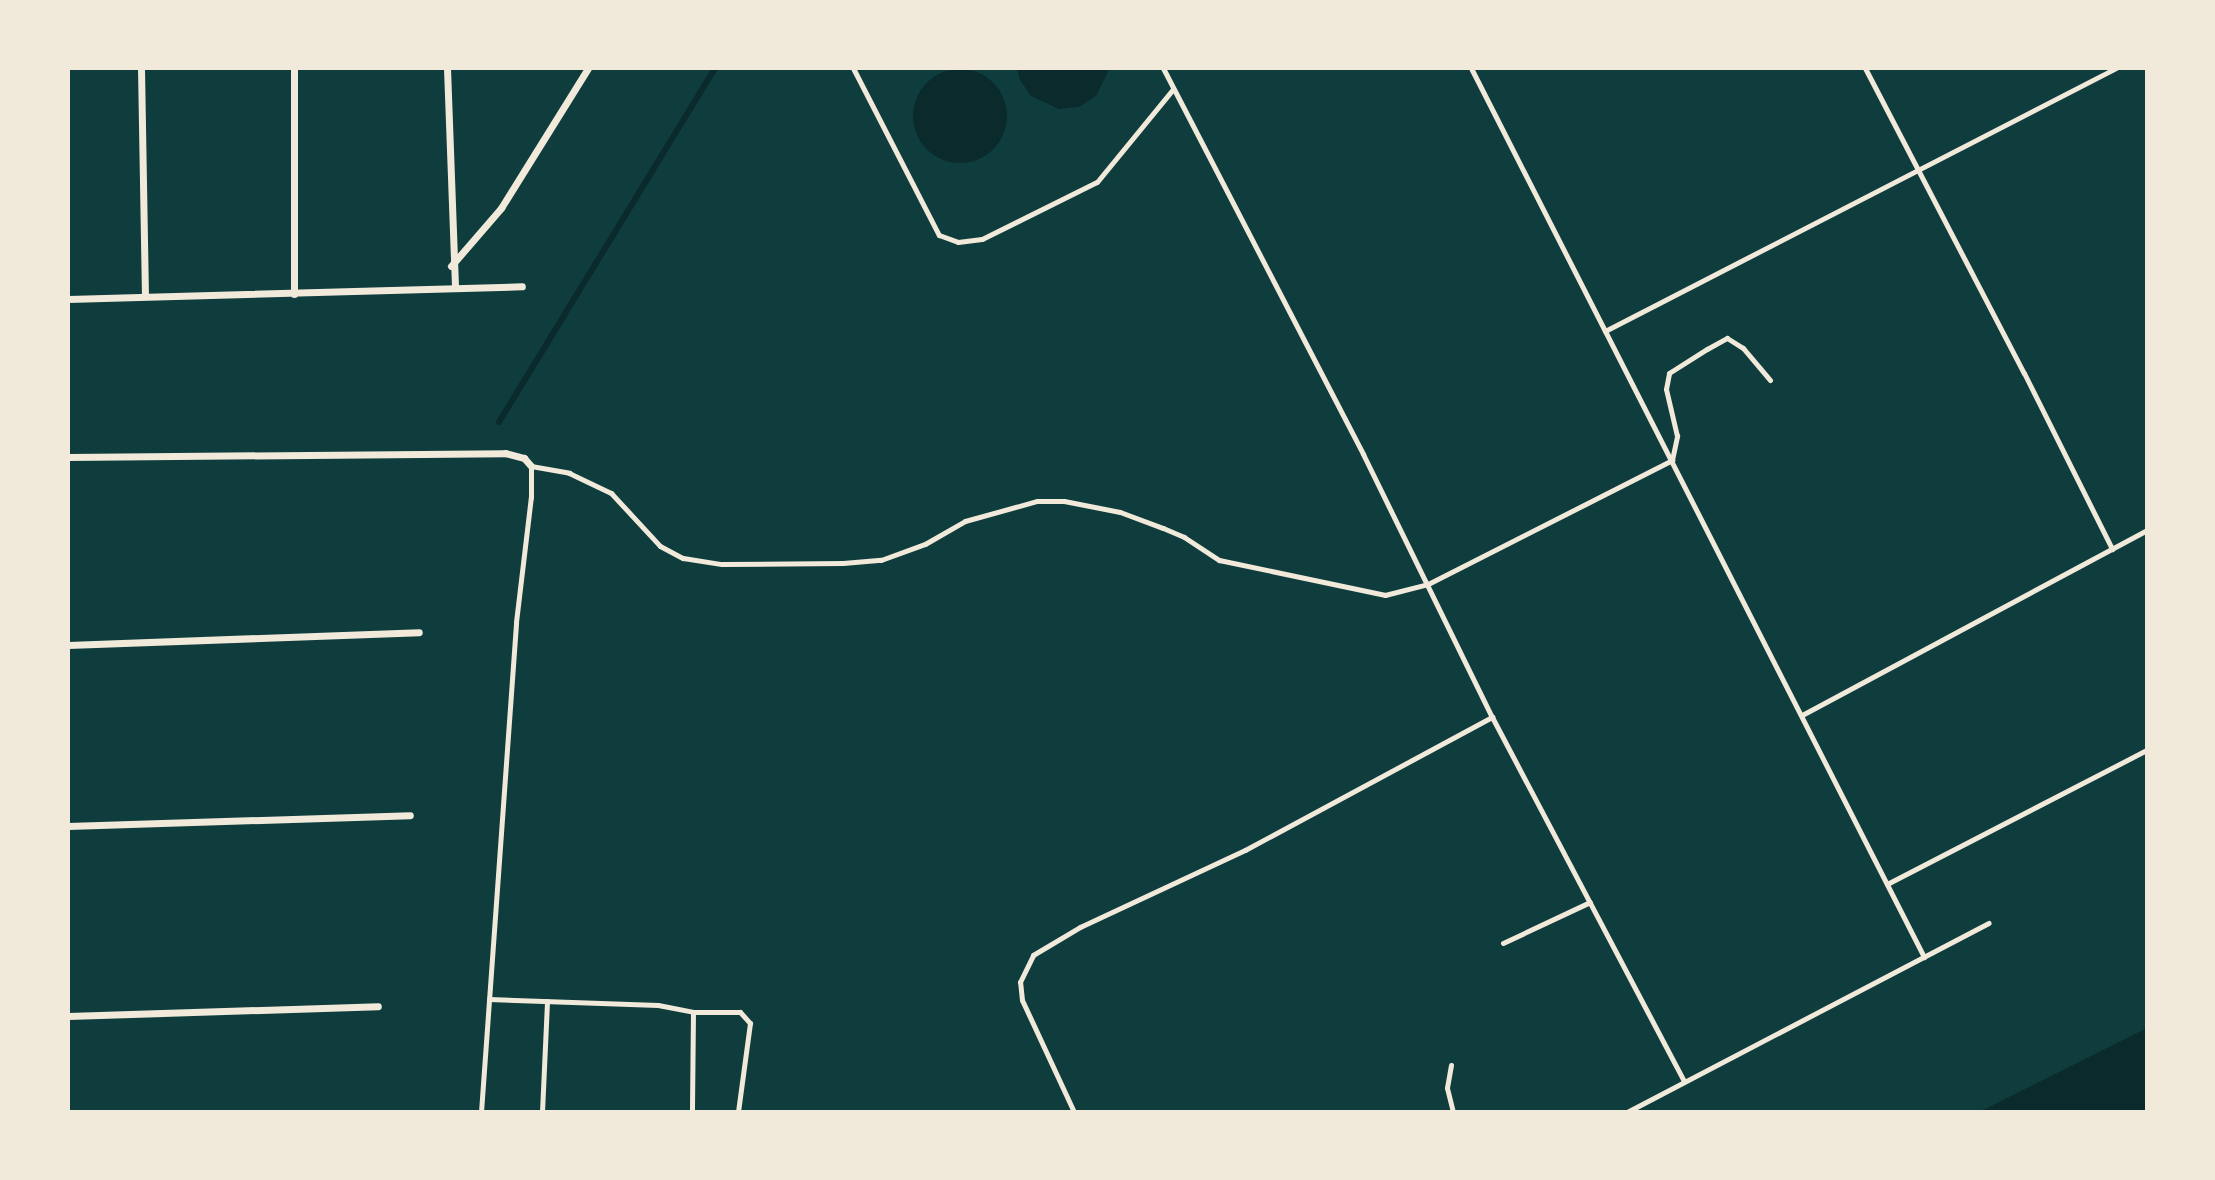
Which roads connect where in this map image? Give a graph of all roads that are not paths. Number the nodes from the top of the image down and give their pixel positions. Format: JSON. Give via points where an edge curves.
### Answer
{"nodes":[{"id":1,"x":141,"y":68,"type":"edge"},
{"id":2,"x":293,"y":68,"type":"edge"},
{"id":3,"x":447,"y":68,"type":"edge"},
{"id":4,"x":588,"y":68,"type":"edge"},
{"id":5,"x":853,"y":68,"type":"edge"},
{"id":6,"x":1163,"y":68,"type":"edge"},
{"id":7,"x":1471,"y":68,"type":"edge"},
{"id":8,"x":1865,"y":68,"type":"edge"},
{"id":9,"x":2116,"y":68,"type":"edge"},
{"id":10,"x":1173,"y":89,"type":"junction"},
{"id":11,"x":1919,"y":170,"type":"junction"},
{"id":12,"x":452,"y":266,"type":"junction"},
{"id":13,"x":522,"y":286,"type":"dead end"},
{"id":14,"x":454,"y":288,"type":"junction"},
{"id":15,"x":294,"y":294,"type":"junction"},
{"id":16,"x":145,"y":296,"type":"junction"},
{"id":17,"x":68,"y":299,"type":"edge"},
{"id":18,"x":1605,"y":331,"type":"junction"},
{"id":19,"x":1770,"y":380,"type":"dead end"},
{"id":20,"x":68,"y":457,"type":"edge"},
{"id":21,"x":1672,"y":460,"type":"junction"},
{"id":22,"x":531,"y":466,"type":"junction"},
{"id":23,"x":2147,"y":530,"type":"edge"},
{"id":24,"x":2112,"y":549,"type":"junction"},
{"id":25,"x":1428,"y":584,"type":"junction"},
{"id":26,"x":419,"y":632,"type":"dead end"},
{"id":27,"x":68,"y":645,"type":"edge"},
{"id":28,"x":1802,"y":715,"type":"junction"},
{"id":29,"x":1492,"y":717,"type":"junction"},
{"id":30,"x":2147,"y":750,"type":"edge"},
{"id":31,"x":410,"y":816,"type":"dead end"},
{"id":32,"x":68,"y":826,"type":"edge"},
{"id":33,"x":1887,"y":884,"type":"junction"},
{"id":34,"x":1590,"y":902,"type":"junction"},
{"id":35,"x":1989,"y":923,"type":"dead end"},
{"id":36,"x":1503,"y":943,"type":"dead end"},
{"id":37,"x":1924,"y":957,"type":"junction"},
{"id":38,"x":489,"y":999,"type":"junction"},
{"id":39,"x":547,"y":1001,"type":"junction"},
{"id":40,"x":378,"y":1006,"type":"dead end"},
{"id":41,"x":693,"y":1012,"type":"junction"},
{"id":42,"x":68,"y":1016,"type":"edge"},
{"id":43,"x":1451,"y":1065,"type":"dead end"},
{"id":44,"x":1684,"y":1081,"type":"junction"},
{"id":45,"x":481,"y":1112,"type":"edge"},
{"id":46,"x":542,"y":1112,"type":"edge"},
{"id":47,"x":692,"y":1112,"type":"edge"},
{"id":48,"x":738,"y":1112,"type":"edge"},
{"id":49,"x":1074,"y":1112,"type":"edge"},
{"id":50,"x":1453,"y":1112,"type":"edge"},
{"id":51,"x":1626,"y":1112,"type":"edge"}],
"edges":[{"from":1,"to":16,"type":"street"},
{"from":2,"to":15,"type":"street"},
{"from":3,"to":12,"type":"street"},
{"from":4,"to":12,"type":"street","via":[[501,208]]},
{"from":5,"to":10,"type":"lane","via":[[939,235],[958,242],[982,239],[1097,182]]},
{"from":6,"to":10,"type":"lane"},
{"from":7,"to":18,"type":"lane"},
{"from":8,"to":11,"type":"lane"},
{"from":9,"to":11,"type":"lane"},
{"from":10,"to":25,"type":"lane"},
{"from":11,"to":18,"type":"lane"},
{"from":11,"to":24,"type":"lane"},
{"from":12,"to":14,"type":"street"},
{"from":13,"to":14,"type":"street"},
{"from":14,"to":15,"type":"street"},
{"from":15,"to":16,"type":"street"},
{"from":16,"to":17,"type":"street"},
{"from":18,"to":21,"type":"lane"},
{"from":19,"to":21,"type":"lane","via":[[1743,348],[1727,338],[1669,373],[1666,389],[1677,436]]},
{"from":20,"to":22,"type":"street","via":[[505,453],[523,457]]},
{"from":21,"to":25,"type":"lane"},
{"from":21,"to":28,"type":"lane"},
{"from":22,"to":25,"type":"lane","via":[[569,473],[611,493],[671,552],[722,564],[881,560],[925,544],[965,522],[1037,501],[1064,501],[1120,512],[1163,528],[1219,559],[1385,595]]},
{"from":22,"to":38,"type":"lane"},
{"from":23,"to":24,"type":"lane"},
{"from":24,"to":28,"type":"lane"},
{"from":25,"to":29,"type":"lane"},
{"from":26,"to":27,"type":"street"},
{"from":28,"to":33,"type":"lane"},
{"from":29,"to":34,"type":"lane"},
{"from":29,"to":49,"type":"lane","via":[[1245,850],[1080,927],[1033,954],[1020,982],[1022,1000]]},
{"from":30,"to":33,"type":"lane"},
{"from":31,"to":32,"type":"street"},
{"from":33,"to":37,"type":"lane"},
{"from":34,"to":36,"type":"lane"},
{"from":34,"to":44,"type":"lane"},
{"from":35,"to":37,"type":"lane"},
{"from":37,"to":44,"type":"lane"},
{"from":38,"to":39,"type":"lane"},
{"from":38,"to":45,"type":"lane"},
{"from":39,"to":41,"type":"lane","via":[[658,1005]]},
{"from":39,"to":46,"type":"lane"},
{"from":40,"to":42,"type":"street"},
{"from":41,"to":47,"type":"lane"},
{"from":41,"to":48,"type":"lane","via":[[740,1013],[750,1023]]},
{"from":43,"to":50,"type":"lane","via":[[1447,1088]]},
{"from":44,"to":51,"type":"lane"}]}
